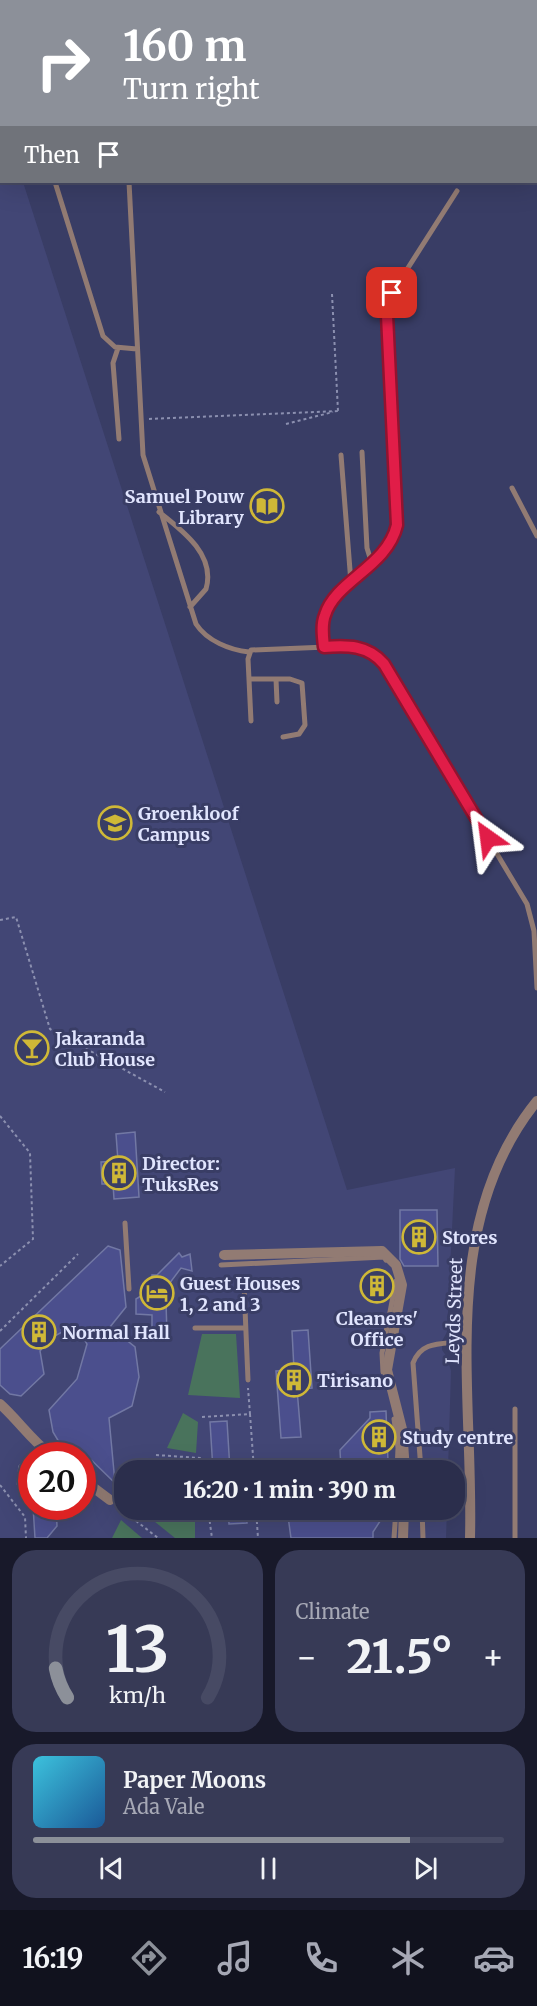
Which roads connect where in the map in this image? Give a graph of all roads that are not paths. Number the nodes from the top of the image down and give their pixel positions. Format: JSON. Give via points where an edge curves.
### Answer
{"nodes":[{"id":1,"x":55,"y":183,"type":"edge"},
{"id":2,"x":129,"y":183,"type":"edge"},
{"id":3,"x":457,"y":190,"type":"dead end"},
{"id":4,"x":118,"y":348,"type":"junction"},
{"id":5,"x":137,"y":349,"type":"junction"},
{"id":6,"x":119,"y":439,"type":"dead end"},
{"id":7,"x":362,"y":452,"type":"dead end"},
{"id":8,"x":340,"y":455,"type":"dead end"},
{"id":9,"x":512,"y":488,"type":"dead end"},
{"id":10,"x":159,"y":512,"type":"junction"},
{"id":11,"x":537,"y":536,"type":"edge"},
{"id":12,"x":372,"y":564,"type":"junction"},
{"id":13,"x":351,"y":583,"type":"junction"},
{"id":14,"x":190,"y":607,"type":"junction"},
{"id":15,"x":324,"y":647,"type":"junction"},
{"id":16,"x":249,"y":652,"type":"junction"},
{"id":17,"x":276,"y":679,"type":"junction"},
{"id":18,"x":250,"y":680,"type":"junction"},
{"id":19,"x":277,"y":702,"type":"dead end"},
{"id":20,"x":250,"y":721,"type":"dead end"},
{"id":21,"x":283,"y":737,"type":"dead end"},
{"id":22,"x":537,"y":988,"type":"edge"},
{"id":23,"x":537,"y":1101,"type":"edge"},
{"id":24,"x":125,"y":1223,"type":"dead end"},
{"id":25,"x":222,"y":1260,"type":"joint"},
{"id":26,"x":244,"y":1285,"type":"dead end"},
{"id":27,"x":129,"y":1289,"type":"dead end"},
{"id":28,"x":195,"y":1328,"type":"dead end"},
{"id":29,"x":245,"y":1328,"type":"junction"},
{"id":30,"x":468,"y":1341,"type":"junction"},
{"id":31,"x":248,"y":1380,"type":"road end"},
{"id":32,"x":0,"y":1404,"type":"edge"},
{"id":33,"x":515,"y":1410,"type":"dead end"},
{"id":34,"x":34,"y":1442,"type":"edge"},
{"id":35,"x":397,"y":1460,"type":"edge"},
{"id":36,"x":404,"y":1460,"type":"edge"},
{"id":37,"x":420,"y":1460,"type":"edge"},
{"id":38,"x":96,"y":1490,"type":"edge"},
{"id":39,"x":110,"y":1500,"type":"road end"},
{"id":40,"x":395,"y":1520,"type":"edge"},
{"id":41,"x":404,"y":1520,"type":"edge"},
{"id":42,"x":422,"y":1520,"type":"edge"},
{"id":43,"x":394,"y":1538,"type":"edge"},
{"id":44,"x":403,"y":1538,"type":"edge"},
{"id":45,"x":423,"y":1538,"type":"edge"},
{"id":46,"x":470,"y":1538,"type":"edge"},
{"id":47,"x":515,"y":1538,"type":"edge"}],
"edges":[{"from":1,"to":4,"type":"lane","via":[[103,336]]},
{"from":2,"to":5,"type":"lane"},
{"from":3,"to":12,"type":"lane","via":[[387,306],[398,520],[393,538]]},
{"from":4,"to":5,"type":"lane"},
{"from":4,"to":6,"type":"lane","via":[[113,363]]},
{"from":5,"to":10,"type":"lane","via":[[144,465]]},
{"from":7,"to":12,"type":"lane","via":[[367,548]]},
{"from":8,"to":13,"type":"lane"},
{"from":9,"to":11,"type":"lane"},
{"from":10,"to":14,"type":"lane"},
{"from":10,"to":14,"type":"lane","via":[[187,535],[206,563],[207,586]]},
{"from":12,"to":13,"type":"lane"},
{"from":13,"to":15,"type":"lane","via":[[326,612]]},
{"from":14,"to":16,"type":"lane","via":[[196,624],[205,634],[231,649]]},
{"from":15,"to":16,"type":"lane"},
{"from":15,"to":22,"type":"lane","via":[[360,648],[387,668],[527,904],[534,932]]},
{"from":16,"to":18,"type":"lane"},
{"from":17,"to":18,"type":"lane"},
{"from":17,"to":19,"type":"lane"},
{"from":17,"to":21,"type":"lane","via":[[297,680],[304,689],[306,725],[299,734]]},
{"from":18,"to":20,"type":"lane"},
{"from":23,"to":30,"type":"street","name":"Leyds Street","via":[[498,1160],[483,1202],[469,1269]]},
{"from":24,"to":27,"type":"lane"},
{"from":25,"to":35,"type":"lane","via":[[384,1257],[391,1265],[397,1284],[382,1366],[396,1424]]},
{"from":25,"to":36,"type":"street","via":[[382,1251],[396,1265],[402,1286],[387,1370],[402,1429]]},
{"from":26,"to":29,"type":"lane"},
{"from":28,"to":29,"type":"lane"},
{"from":29,"to":31,"type":"lane"},
{"from":30,"to":37,"type":"lane","via":[[429,1345],[418,1351],[412,1363]]},
{"from":30,"to":46,"type":"street","name":"Leyds Street"},
{"from":32,"to":34,"type":"street"},
{"from":33,"to":47,"type":"lane"},
{"from":38,"to":39,"type":"street"},
{"from":40,"to":43,"type":"lane"},
{"from":41,"to":44,"type":"street"},
{"from":42,"to":45,"type":"lane"}]}
